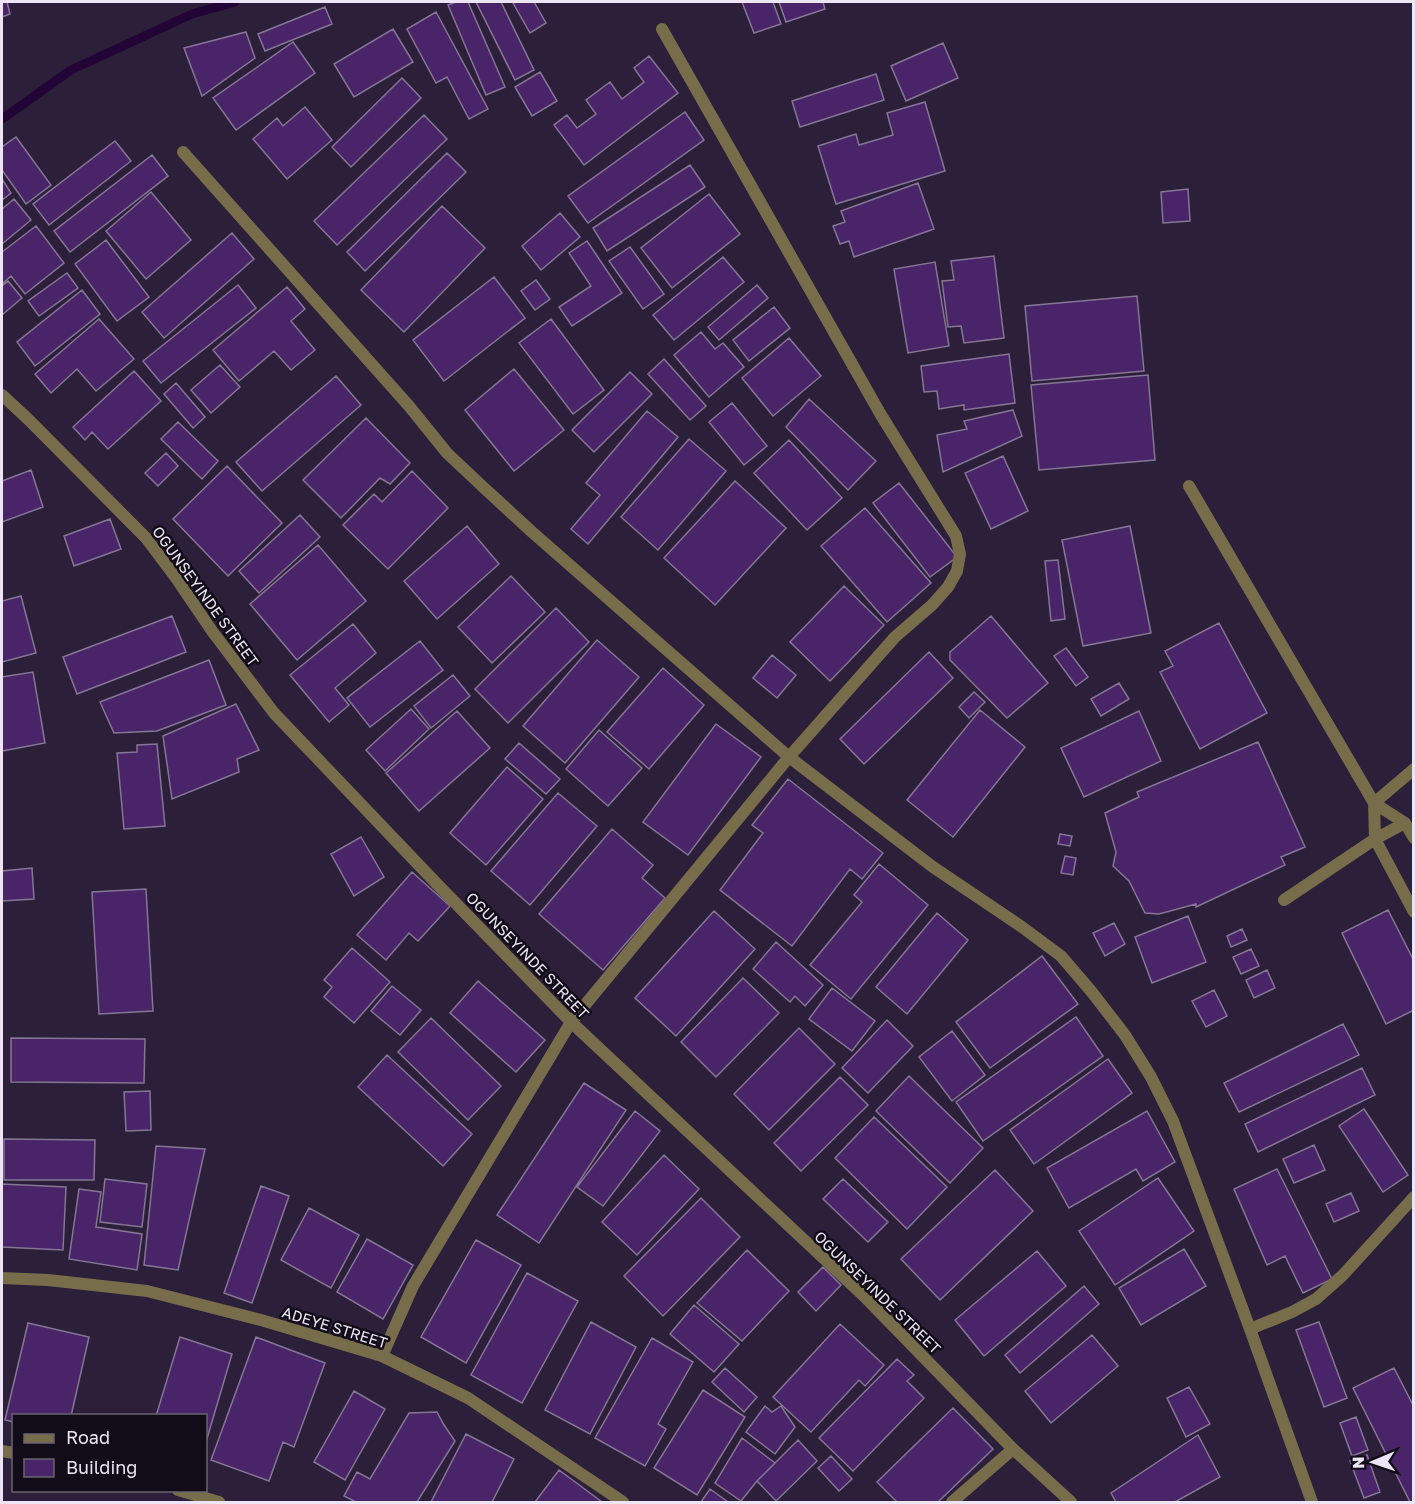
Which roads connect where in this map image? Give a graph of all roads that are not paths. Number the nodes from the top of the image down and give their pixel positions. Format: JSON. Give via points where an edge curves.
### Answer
{"nodes":[{"id":1,"x":662,"y":29,"type":"dead end"},
{"id":2,"x":183,"y":152,"type":"dead end"},
{"id":3,"x":2,"y":395,"type":"edge"},
{"id":4,"x":1189,"y":486,"type":"dead end"},
{"id":5,"x":789,"y":757,"type":"junction"},
{"id":6,"x":1413,"y":769,"type":"edge"},
{"id":7,"x":1374,"y":803,"type":"junction"},
{"id":8,"x":1405,"y":823,"type":"junction"},
{"id":9,"x":1413,"y":838,"type":"edge"},
{"id":10,"x":1376,"y":839,"type":"junction"},
{"id":11,"x":1284,"y":900,"type":"dead end"},
{"id":12,"x":1413,"y":912,"type":"edge"},
{"id":13,"x":571,"y":1022,"type":"junction"},
{"id":14,"x":1413,"y":1197,"type":"edge"},
{"id":15,"x":2,"y":1278,"type":"edge"},
{"id":16,"x":1250,"y":1329,"type":"junction"},
{"id":17,"x":382,"y":1356,"type":"junction"},
{"id":18,"x":1013,"y":1449,"type":"junction"},
{"id":19,"x":181,"y":1492,"type":"edge"},
{"id":20,"x":219,"y":1503,"type":"edge"},
{"id":21,"x":623,"y":1503,"type":"edge"},
{"id":22,"x":952,"y":1503,"type":"edge"},
{"id":23,"x":1071,"y":1503,"type":"edge"},
{"id":24,"x":1312,"y":1503,"type":"edge"}],
"edges":[{"from":1,"to":5,"type":"street","via":[[881,415],[956,536],[960,554],[948,587],[895,637]]},
{"from":2,"to":5,"type":"street","via":[[447,453]]},
{"from":3,"to":13,"type":"street","name":"OGUNSEYINDE STREET","via":[[146,538],[274,713]]},
{"from":4,"to":7,"type":"street"},
{"from":5,"to":13,"type":"street"},
{"from":5,"to":16,"type":"street","via":[[933,867],[1061,956],[1091,991],[1125,1035],[1173,1121]]},
{"from":6,"to":7,"type":"street"},
{"from":7,"to":8,"type":"street"},
{"from":7,"to":10,"type":"street"},
{"from":8,"to":9,"type":"street"},
{"from":8,"to":10,"type":"street"},
{"from":10,"to":11,"type":"street"},
{"from":10,"to":12,"type":"street"},
{"from":13,"to":17,"type":"street","via":[[413,1286]]},
{"from":13,"to":18,"type":"street","name":"OGUNSEYINDE STREET","via":[[864,1296]]},
{"from":14,"to":16,"type":"street","via":[[1343,1275],[1316,1299]]},
{"from":15,"to":17,"type":"street","name":"ADEYE STREET","via":[[147,1291]]},
{"from":16,"to":24,"type":"street"},
{"from":17,"to":21,"type":"street","name":"ADEYE STREET","via":[[468,1398]]},
{"from":18,"to":22,"type":"street"},
{"from":18,"to":23,"type":"street","name":"OGUNSEYINDE STREET"},
{"from":19,"to":20,"type":"street"}]}
